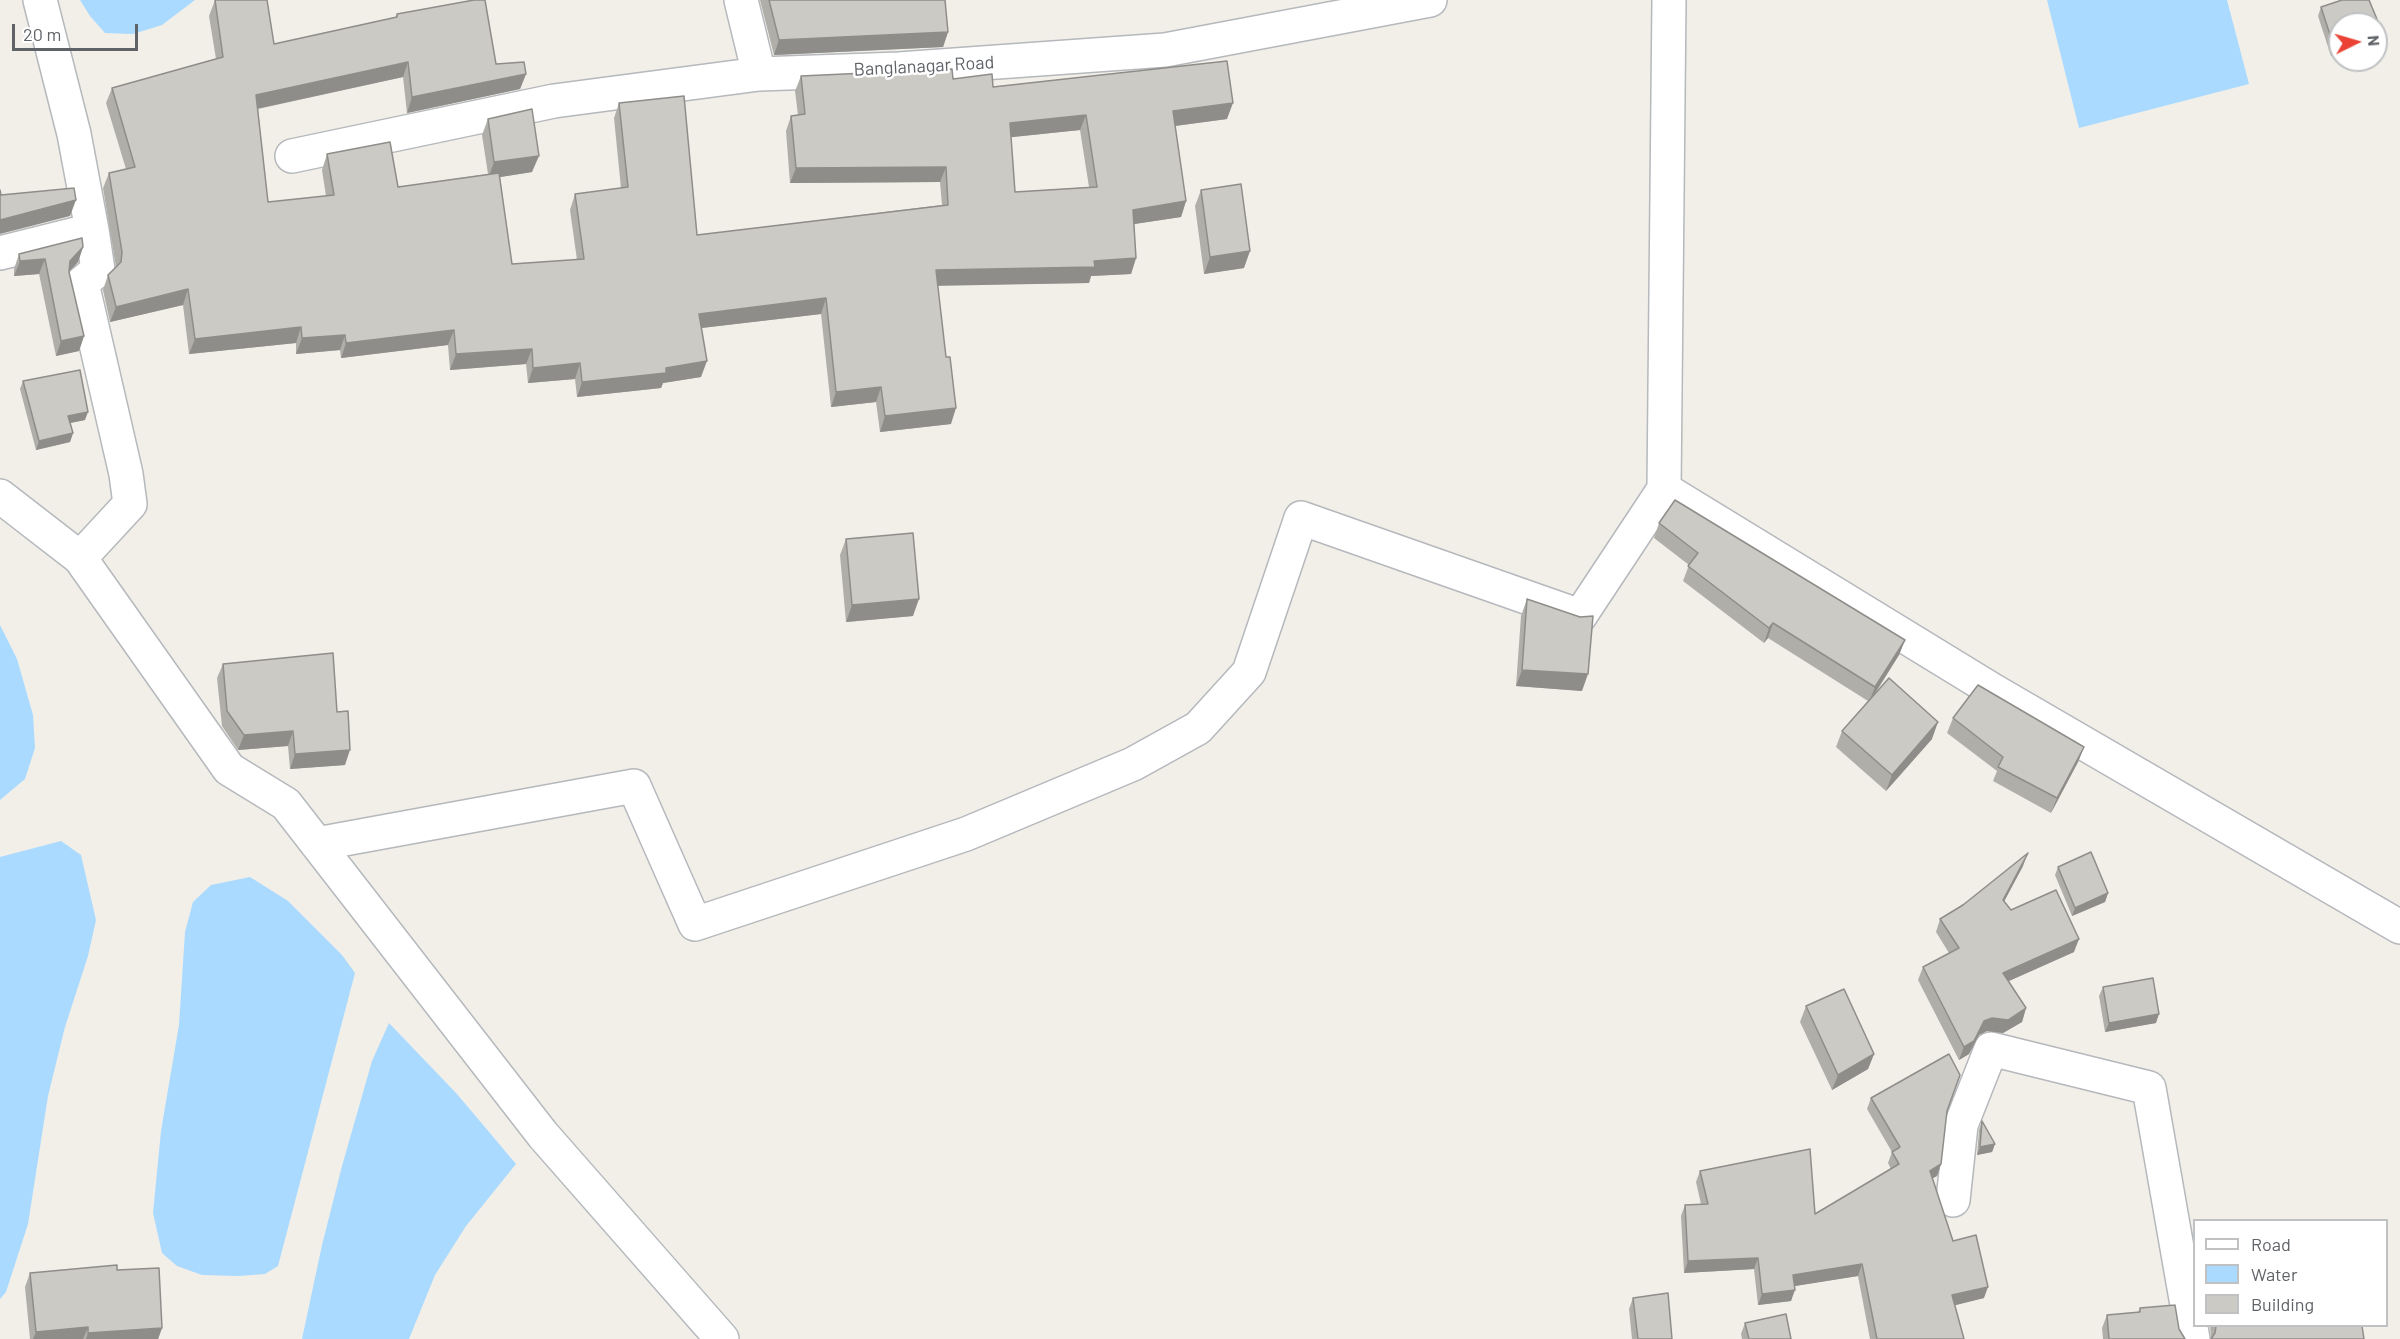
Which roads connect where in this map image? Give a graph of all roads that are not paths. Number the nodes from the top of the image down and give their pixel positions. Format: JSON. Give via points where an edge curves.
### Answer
{"nodes":[{"id":1,"x":40,"y":0,"type":"edge"},
{"id":2,"x":741,"y":0,"type":"edge"},
{"id":3,"x":1430,"y":0,"type":"edge"},
{"id":4,"x":1669,"y":0,"type":"edge"},
{"id":5,"x":759,"y":74,"type":"junction"},
{"id":6,"x":292,"y":156,"type":"dead end"},
{"id":7,"x":92,"y":230,"type":"junction"},
{"id":8,"x":0,"y":253,"type":"edge"},
{"id":9,"x":1664,"y":489,"type":"junction"},
{"id":10,"x":0,"y":496,"type":"edge"},
{"id":11,"x":80,"y":558,"type":"junction"},
{"id":12,"x":317,"y":844,"type":"junction"},
{"id":13,"x":2400,"y":927,"type":"edge"},
{"id":14,"x":1953,"y":1200,"type":"dead end"},
{"id":15,"x":722,"y":1339,"type":"edge"},
{"id":16,"x":2193,"y":1339,"type":"edge"}],
"edges":[{"from":1,"to":7,"type":"street","via":[[74,134]]},
{"from":2,"to":5,"type":"street"},
{"from":3,"to":5,"type":"street","name":"Banglanagar Road","via":[[1165,50],[899,69]]},
{"from":4,"to":9,"type":"street"},
{"from":5,"to":6,"type":"street","name":"Banglanagar Road","via":[[554,101]]},
{"from":7,"to":8,"type":"street"},
{"from":7,"to":11,"type":"street","via":[[98,270],[82,283],[130,504]]},
{"from":9,"to":12,"type":"street","via":[[1580,616],[1301,518],[1249,672],[1198,728],[1132,764],[966,834],[695,924],[634,786]]},
{"from":9,"to":13,"type":"street","via":[[1994,691]]},
{"from":10,"to":11,"type":"street"},
{"from":11,"to":12,"type":"street","via":[[229,769],[286,804]]},
{"from":12,"to":15,"type":"street","via":[[543,1135]]},
{"from":14,"to":16,"type":"street","via":[[1961,1125],[1991,1049],[2149,1088]]}]}
